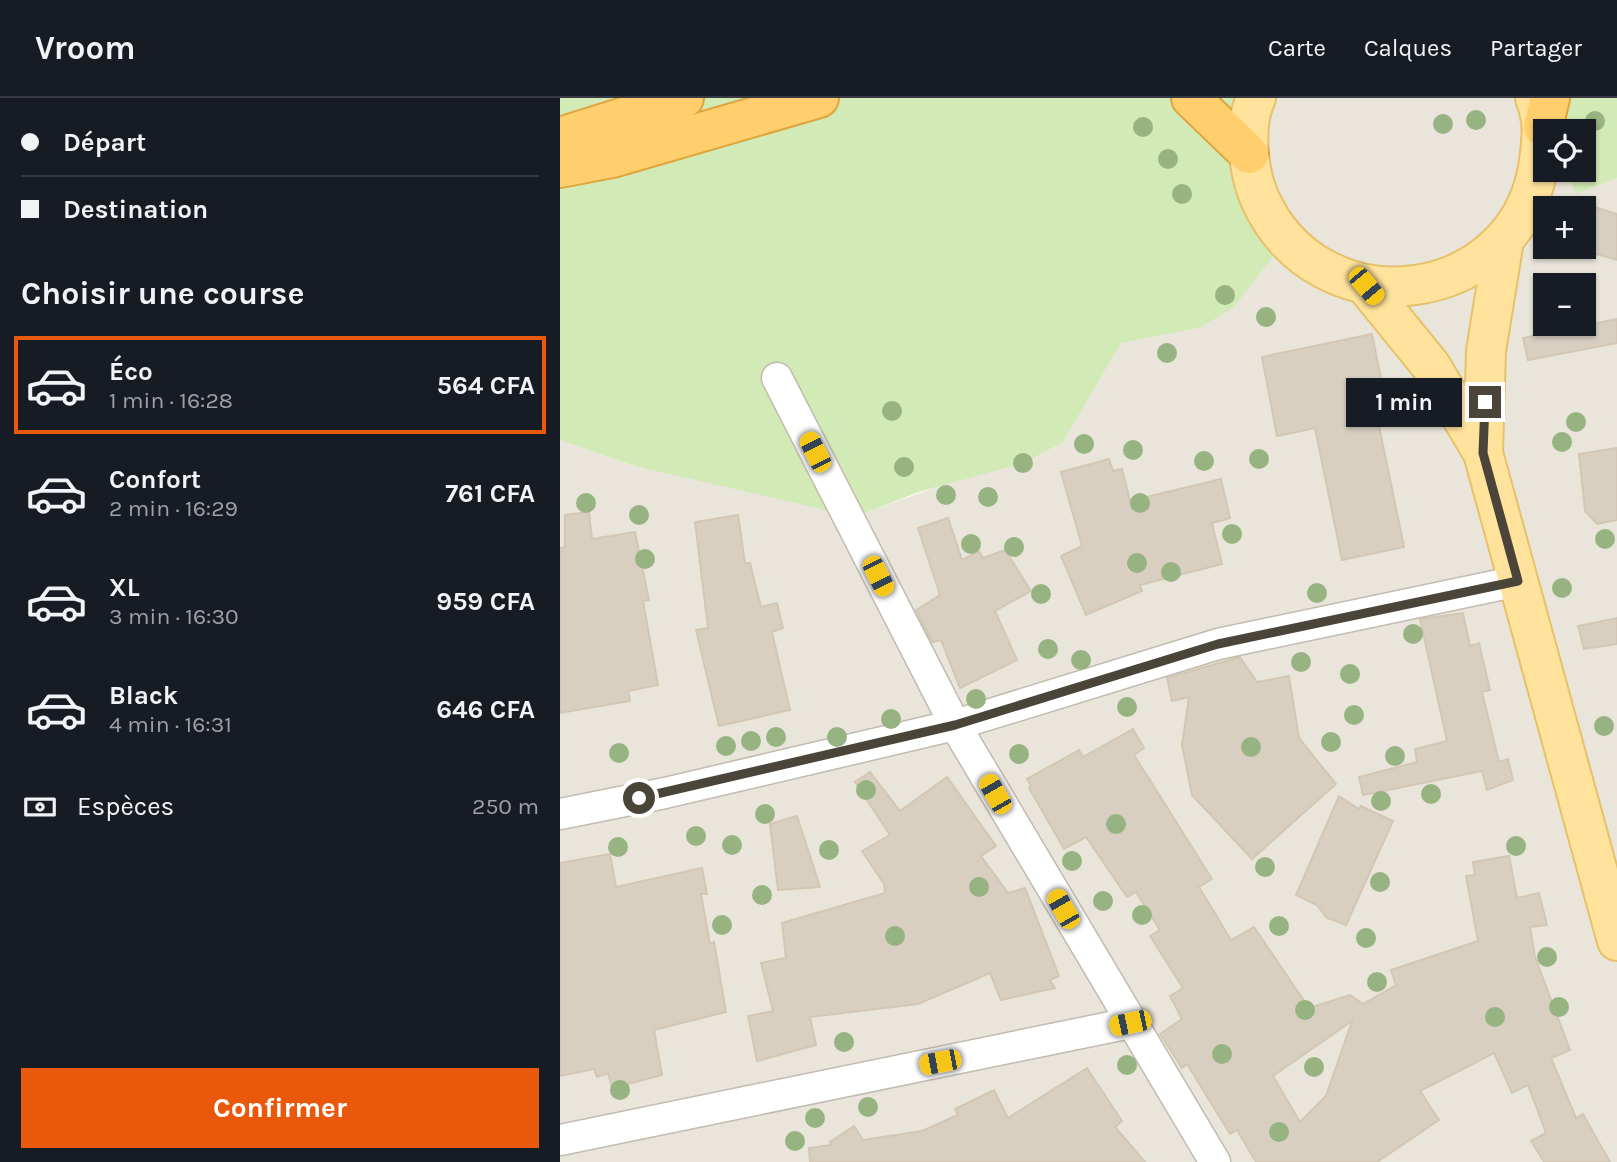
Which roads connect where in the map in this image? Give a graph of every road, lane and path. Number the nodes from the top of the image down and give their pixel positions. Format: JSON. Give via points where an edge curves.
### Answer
{"nodes":[{"id":1,"x":684,"y":98,"type":"edge"},
{"id":2,"x":819,"y":98,"type":"edge"},
{"id":3,"x":1191,"y":98,"type":"edge"},
{"id":4,"x":1256,"y":98,"type":"edge"},
{"id":5,"x":1543,"y":108,"type":"edge"},
{"id":6,"x":560,"y":137,"type":"edge"},
{"id":7,"x":1249,"y":154,"type":"junction"},
{"id":8,"x":560,"y":168,"type":"edge"},
{"id":9,"x":1504,"y":240,"type":"junction"},
{"id":10,"x":1366,"y":286,"type":"junction"},
{"id":11,"x":777,"y":378,"type":"dead end"},
{"id":12,"x":1483,"y":453,"type":"junction"},
{"id":13,"x":1518,"y":581,"type":"junction"},
{"id":14,"x":955,"y":725,"type":"junction"},
{"id":15,"x":560,"y":814,"type":"edge"},
{"id":16,"x":1617,"y":941,"type":"edge"},
{"id":17,"x":1130,"y":1023,"type":"junction"},
{"id":18,"x":560,"y":1140,"type":"edge"},
{"id":19,"x":1215,"y":1162,"type":"edge"}],
"edges":[{"from":1,"to":6,"type":"highway"},
{"from":2,"to":8,"type":"highway","via":[[612,158]]},
{"from":3,"to":7,"type":"highway"},
{"from":4,"to":7,"type":"main road"},
{"from":5,"to":9,"type":"main road","via":[[1537,178],[1524,210]]},
{"from":7,"to":10,"type":"main road","via":[[1254,185],[1286,240],[1308,261]]},
{"from":9,"to":10,"type":"main road","via":[[1468,268],[1416,287]]},
{"from":9,"to":12,"type":"main road","via":[[1486,351]]},
{"from":10,"to":12,"type":"main road","via":[[1431,366]]},
{"from":11,"to":14,"type":"street"},
{"from":12,"to":13,"type":"main road"},
{"from":13,"to":14,"type":"street","via":[[1218,644]]},
{"from":13,"to":16,"type":"main road"},
{"from":14,"to":15,"type":"street"},
{"from":14,"to":17,"type":"street"},
{"from":17,"to":18,"type":"street"},
{"from":17,"to":19,"type":"street"}]}
